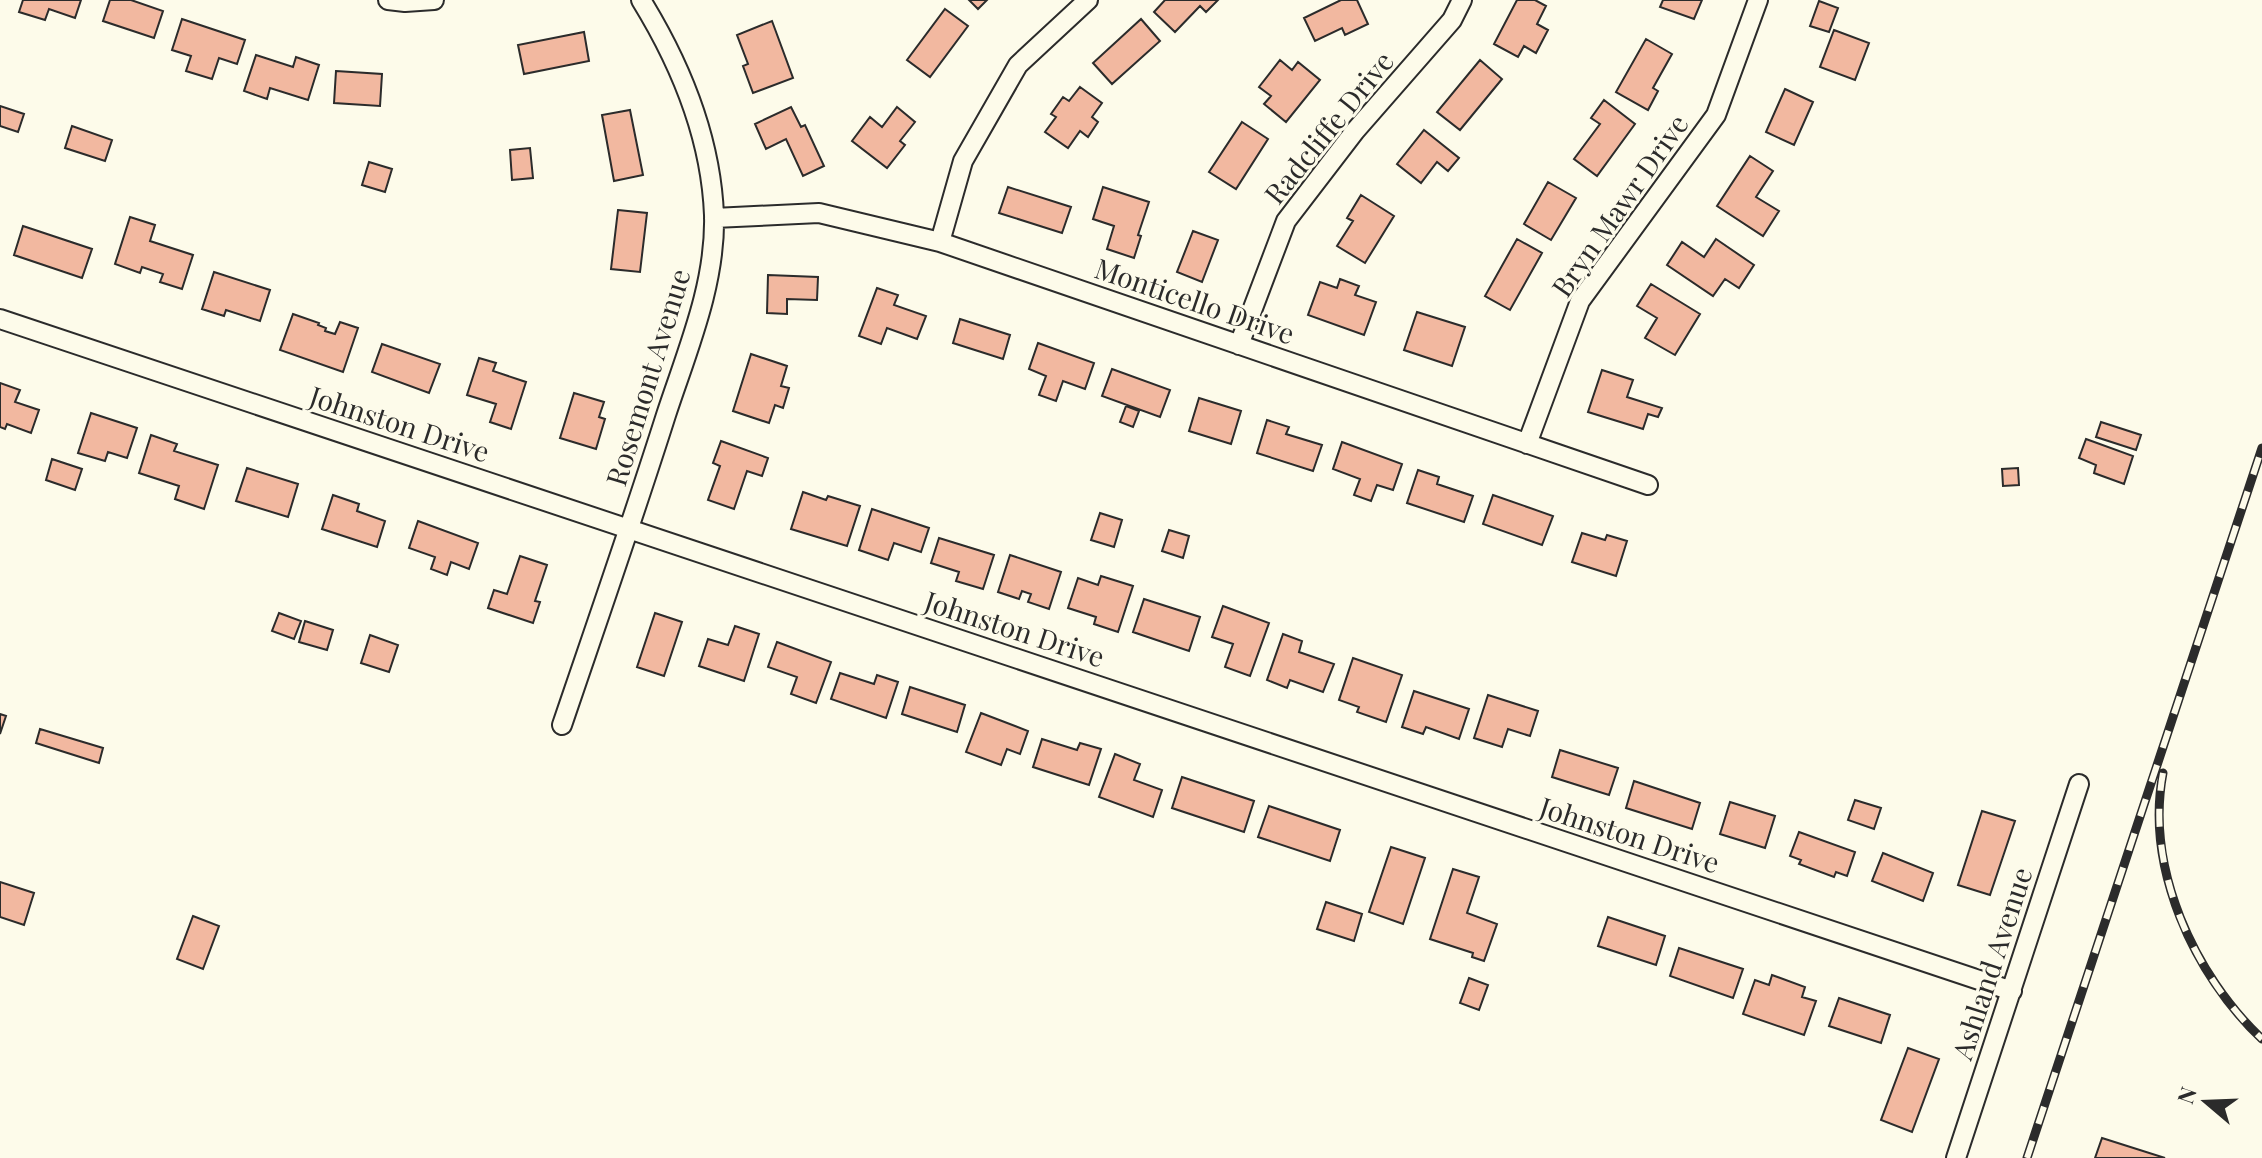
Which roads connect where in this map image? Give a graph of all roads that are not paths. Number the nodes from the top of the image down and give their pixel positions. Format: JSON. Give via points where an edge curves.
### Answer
{"nodes":[{"id":1,"x":388,"y":0,"type":"edge"},
{"id":2,"x":434,"y":0,"type":"edge"},
{"id":3,"x":641,"y":0,"type":"edge"},
{"id":4,"x":1088,"y":0,"type":"edge"},
{"id":5,"x":1462,"y":0,"type":"edge"},
{"id":6,"x":1758,"y":0,"type":"edge"},
{"id":7,"x":714,"y":218,"type":"junction"},
{"id":8,"x":940,"y":242,"type":"junction"},
{"id":9,"x":0,"y":319,"type":"edge"},
{"id":10,"x":1239,"y":345,"type":"junction"},
{"id":11,"x":1527,"y":444,"type":"junction"},
{"id":12,"x":1648,"y":485,"type":"dead end"},
{"id":13,"x":630,"y":529,"type":"junction"},
{"id":14,"x":562,"y":725,"type":"dead end"},
{"id":15,"x":2079,"y":784,"type":"dead end"},
{"id":16,"x":2012,"y":991,"type":"junction"},
{"id":17,"x":1956,"y":1158,"type":"edge"}],
"edges":[{"from":1,"to":2,"type":"street"},
{"from":3,"to":7,"type":"street","name":"Rosemont Avenue","via":[[683,79],[711,175]]},
{"from":4,"to":8,"type":"street","via":[[1018,65],[963,161]]},
{"from":5,"to":10,"type":"street","name":"Radcliffe Drive","via":[[1452,20],[1355,131],[1286,221]]},
{"from":6,"to":11,"type":"street","name":"Bryn Mawr Drive","via":[[1716,115],[1580,301]]},
{"from":7,"to":8,"type":"street","name":"Monticello Drive","via":[[819,213]]},
{"from":7,"to":13,"type":"street","name":"Rosemont Avenue","via":[[703,303]]},
{"from":8,"to":10,"type":"street","name":"Monticello Drive"},
{"from":9,"to":13,"type":"street","name":"Johnston Drive"},
{"from":10,"to":11,"type":"street","name":"Monticello Drive"},
{"from":11,"to":12,"type":"street","name":"Monticello Drive"},
{"from":13,"to":14,"type":"street","name":"Rosemont Avenue"},
{"from":13,"to":16,"type":"street","name":"Johnston Drive"},
{"from":15,"to":16,"type":"street","name":"Ashland Avenue"},
{"from":16,"to":17,"type":"street","name":"Ashland Avenue"}]}
